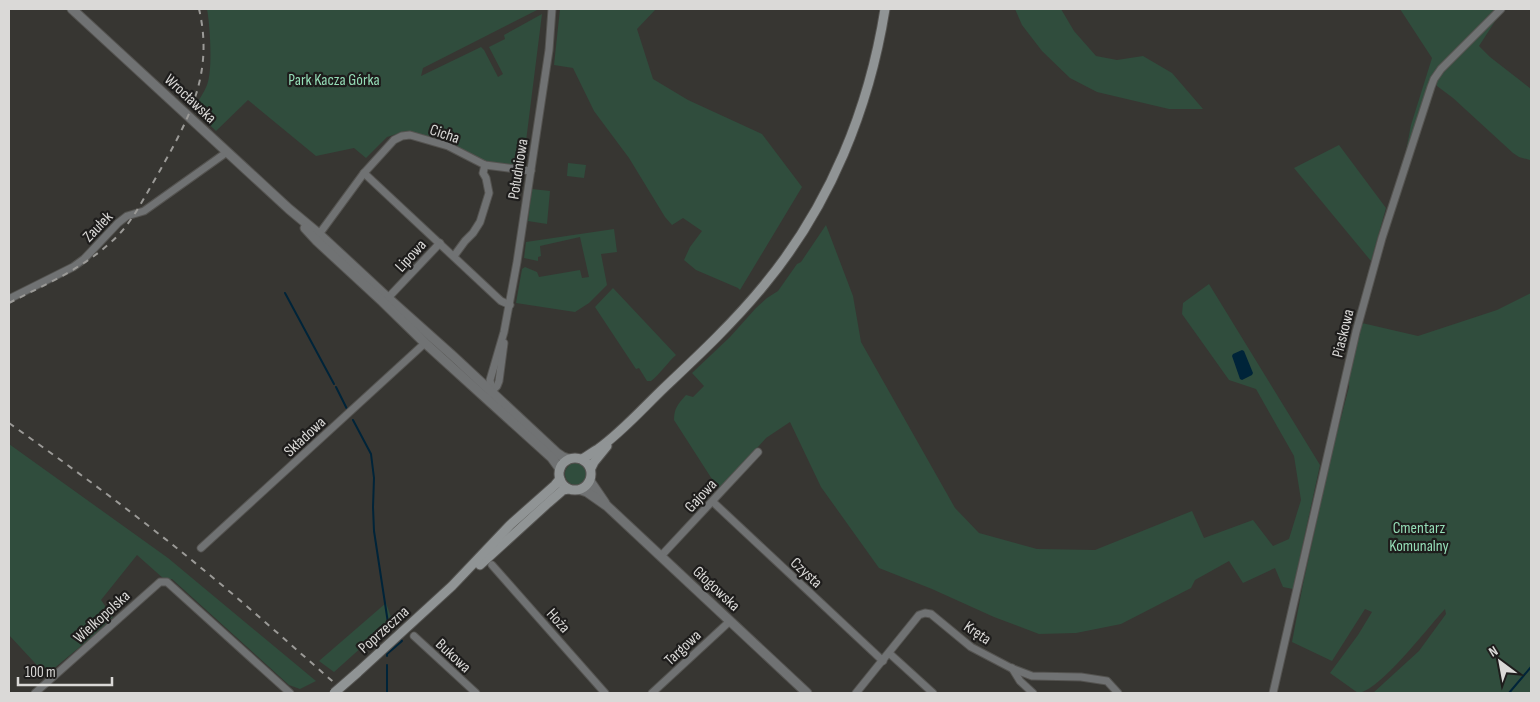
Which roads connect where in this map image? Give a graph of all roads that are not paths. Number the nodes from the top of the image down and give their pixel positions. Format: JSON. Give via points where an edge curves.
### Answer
{"nodes":[{"id":1,"x":72,"y":9,"type":"edge"},
{"id":2,"x":552,"y":9,"type":"edge"},
{"id":3,"x":885,"y":9,"type":"edge"},
{"id":4,"x":1501,"y":9,"type":"edge"},
{"id":5,"x":227,"y":152,"type":"junction"},
{"id":6,"x":485,"y":165,"type":"junction"},
{"id":7,"x":531,"y":171,"type":"junction"},
{"id":8,"x":364,"y":173,"type":"junction"},
{"id":9,"x":317,"y":237,"type":"junction"},
{"id":10,"x":440,"y":243,"type":"junction"},
{"id":11,"x":454,"y":256,"type":"junction"},
{"id":12,"x":9,"y":299,"type":"edge"},
{"id":13,"x":385,"y":300,"type":"junction"},
{"id":14,"x":510,"y":305,"type":"junction"},
{"id":15,"x":426,"y":332,"type":"junction"},
{"id":16,"x":504,"y":332,"type":"junction"},
{"id":17,"x":425,"y":343,"type":"junction"},
{"id":18,"x":444,"y":348,"type":"junction"},
{"id":19,"x":490,"y":377,"type":"junction"},
{"id":20,"x":478,"y":380,"type":"junction"},
{"id":21,"x":489,"y":394,"type":"junction"},
{"id":22,"x":611,"y":439,"type":"junction"},
{"id":23,"x":758,"y":452,"type":"dead end"},
{"id":24,"x":569,"y":459,"type":"junction"},
{"id":25,"x":582,"y":459,"type":"junction"},
{"id":26,"x":591,"y":468,"type":"junction"},
{"id":27,"x":560,"y":469,"type":"junction"},
{"id":28,"x":560,"y":479,"type":"junction"},
{"id":29,"x":590,"y":481,"type":"junction"},
{"id":30,"x":568,"y":489,"type":"junction"},
{"id":31,"x":581,"y":490,"type":"junction"},
{"id":32,"x":713,"y":502,"type":"junction"},
{"id":33,"x":607,"y":506,"type":"junction"},
{"id":34,"x":201,"y":548,"type":"dead end"},
{"id":35,"x":661,"y":556,"type":"junction"},
{"id":36,"x":492,"y":565,"type":"dead end"},
{"id":37,"x":452,"y":586,"type":"junction"},
{"id":38,"x":730,"y":621,"type":"junction"},
{"id":39,"x":414,"y":636,"type":"dead end"},
{"id":40,"x":889,"y":653,"type":"junction"},
{"id":41,"x":883,"y":661,"type":"junction"},
{"id":42,"x":1011,"y":668,"type":"junction"},
{"id":43,"x":801,"y":691,"type":"edge"},
{"id":44,"x":35,"y":693,"type":"edge"},
{"id":45,"x":290,"y":693,"type":"edge"},
{"id":46,"x":334,"y":693,"type":"edge"},
{"id":47,"x":476,"y":693,"type":"edge"},
{"id":48,"x":605,"y":693,"type":"edge"},
{"id":49,"x":652,"y":693,"type":"edge"},
{"id":50,"x":856,"y":693,"type":"edge"},
{"id":51,"x":933,"y":693,"type":"edge"},
{"id":52,"x":1033,"y":693,"type":"edge"},
{"id":53,"x":1118,"y":693,"type":"edge"},
{"id":54,"x":1273,"y":693,"type":"edge"}],
"edges":[{"from":1,"to":5,"type":"street","name":"Wrocławska"},
{"from":2,"to":7,"type":"street","name":"Południowa"},
{"from":3,"to":22,"type":"main road","via":[[874,68],[851,137],[839,167],[798,240],[766,283],[718,336]]},
{"from":4,"to":54,"type":"street","name":"Piaskowa","via":[[1441,69],[1431,87],[1382,238],[1356,332]]},
{"from":5,"to":9,"type":"street","name":"Wrocławska"},
{"from":5,"to":12,"type":"street","name":"Zaułek","via":[[144,211],[118,222],[73,267]]},
{"from":6,"to":7,"type":"street","name":"Cicha"},
{"from":6,"to":8,"type":"street","name":"Cicha","via":[[448,146],[410,135],[394,140]]},
{"from":6,"to":11,"type":"street","via":[[483,173],[489,193],[480,222]]},
{"from":7,"to":14,"type":"street","name":"Południowa"},
{"from":8,"to":9,"type":"street","name":"Cicha"},
{"from":8,"to":10,"type":"street"},
{"from":9,"to":13,"type":"street","name":"Wrocławska"},
{"from":10,"to":11,"type":"street","name":"Lipowa"},
{"from":10,"to":13,"type":"street","name":"Lipowa"},
{"from":11,"to":14,"type":"street","name":"Lipowa","via":[[501,301]]},
{"from":13,"to":15,"type":"street","name":"Wrocławska"},
{"from":13,"to":17,"type":"street","name":"Wrocławska"},
{"from":14,"to":16,"type":"street","name":"Południowa"},
{"from":15,"to":17,"type":"street"},
{"from":15,"to":18,"type":"street","name":"Wrocławska"},
{"from":16,"to":19,"type":"street","name":"Południowa"},
{"from":16,"to":21,"type":"street","name":"Południowa","via":[[499,381]]},
{"from":17,"to":18,"type":"street"},
{"from":17,"to":21,"type":"street","name":"Wrocławska"},
{"from":17,"to":34,"type":"street","name":"Składowa"},
{"from":18,"to":20,"type":"street","name":"Wrocławska"},
{"from":19,"to":20,"type":"street"},
{"from":19,"to":21,"type":"street","name":"Południowa"},
{"from":20,"to":21,"type":"street","name":"Wrocławska"},
{"from":21,"to":24,"type":"street","via":[[557,453]]},
{"from":21,"to":27,"type":"street"},
{"from":22,"to":25,"type":"main road"},
{"from":22,"to":26,"type":"main road"},
{"from":23,"to":32,"type":"street","name":"Gajowa"},
{"from":24,"to":25,"type":"main road"},
{"from":24,"to":27,"type":"main road"},
{"from":25,"to":26,"type":"main road"},
{"from":26,"to":29,"type":"main road"},
{"from":27,"to":28,"type":"main road"},
{"from":28,"to":30,"type":"main road"},
{"from":28,"to":37,"type":"main road","name":"Poprzeczna","via":[[510,525]]},
{"from":29,"to":31,"type":"main road"},
{"from":29,"to":33,"type":"street","name":"Głogowska"},
{"from":30,"to":31,"type":"main road"},
{"from":30,"to":37,"type":"main road","name":"Poprzeczna"},
{"from":31,"to":33,"type":"street","name":"Głogowska"},
{"from":32,"to":35,"type":"street","name":"Gajowa"},
{"from":32,"to":41,"type":"street","name":"Czysta"},
{"from":33,"to":35,"type":"street","name":"Głogowska"},
{"from":35,"to":38,"type":"street","name":"Głogowska"},
{"from":36,"to":48,"type":"street","name":"Hoża"},
{"from":37,"to":46,"type":"main road","name":"Poprzeczna","bridge":true},
{"from":38,"to":43,"type":"street","name":"Głogowska"},
{"from":38,"to":49,"type":"street","name":"Targowa"},
{"from":39,"to":47,"type":"street","name":"Bukowa"},
{"from":40,"to":41,"type":"street","name":"Kręta"},
{"from":40,"to":42,"type":"street","name":"Kręta","via":[[918,615],[925,612],[972,647]]},
{"from":40,"to":51,"type":"street"},
{"from":41,"to":50,"type":"street","name":"Kręta"},
{"from":42,"to":52,"type":"street"},
{"from":42,"to":53,"type":"street","name":"Kręta","via":[[1032,676],[1107,681]]},
{"from":44,"to":45,"type":"street","name":"Wielkopolska","via":[[160,582],[167,582]]}]}
